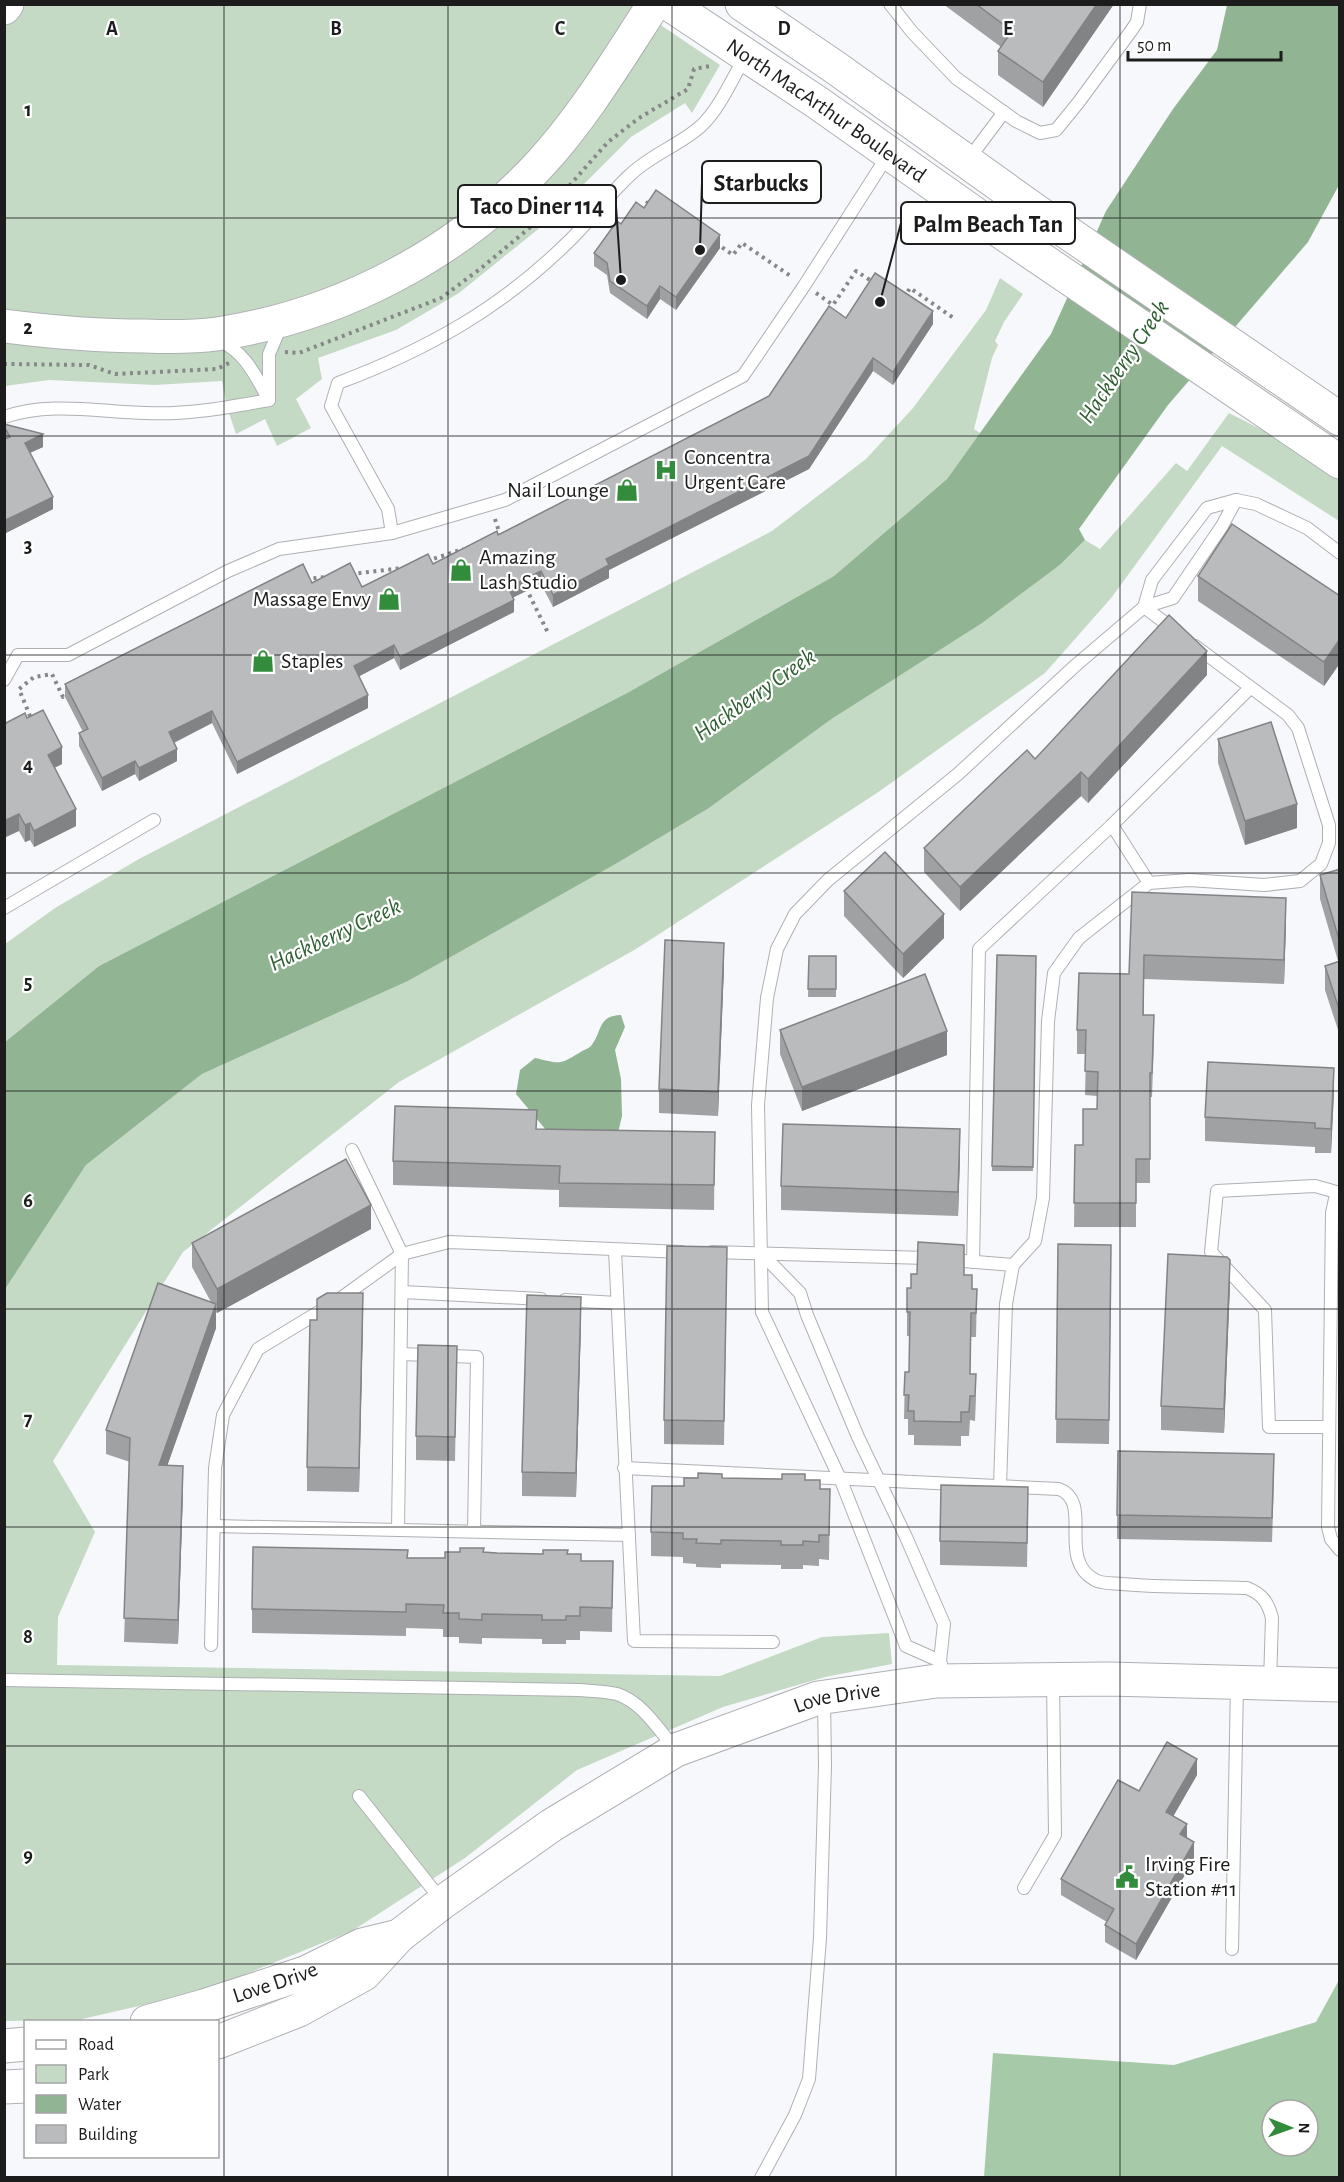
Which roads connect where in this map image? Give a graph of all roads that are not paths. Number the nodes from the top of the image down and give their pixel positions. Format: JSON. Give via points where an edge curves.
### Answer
{"nodes":[{"id":1,"x":654,"y":4,"type":"edge"},
{"id":2,"x":669,"y":4,"type":"edge"},
{"id":3,"x":742,"y":4,"type":"edge"},
{"id":4,"x":770,"y":4,"type":"edge"},
{"id":5,"x":890,"y":4,"type":"edge"},
{"id":6,"x":1140,"y":4,"type":"edge"},
{"id":7,"x":739,"y":67,"type":"junction"},
{"id":8,"x":836,"y":68,"type":"junction"},
{"id":9,"x":1004,"y":112,"type":"junction"},
{"id":10,"x":889,"y":153,"type":"junction"},
{"id":11,"x":967,"y":161,"type":"junction"},
{"id":12,"x":285,"y":319,"type":"junction"},
{"id":13,"x":4,"y":326,"type":"edge"},
{"id":14,"x":203,"y":335,"type":"junction"},
{"id":15,"x":269,"y":400,"type":"junction"},
{"id":16,"x":4,"y":417,"type":"edge"},
{"id":17,"x":1340,"y":419,"type":"edge"},
{"id":18,"x":1340,"y":462,"type":"edge"},
{"id":19,"x":1236,"y":500,"type":"junction"},
{"id":20,"x":392,"y":533,"type":"junction"},
{"id":21,"x":1340,"y":553,"type":"edge"},
{"id":22,"x":1144,"y":606,"type":"junction"},
{"id":23,"x":4,"y":680,"type":"edge"},
{"id":24,"x":1250,"y":688,"type":"junction"},
{"id":25,"x":154,"y":820,"type":"dead end"},
{"id":26,"x":1112,"y":825,"type":"junction"},
{"id":27,"x":1149,"y":883,"type":"junction"},
{"id":28,"x":4,"y":908,"type":"edge"},
{"id":29,"x":352,"y":1150,"type":"dead end"},
{"id":30,"x":1340,"y":1194,"type":"edge"},
{"id":31,"x":615,"y":1250,"type":"junction"},
{"id":32,"x":402,"y":1254,"type":"junction"},
{"id":33,"x":762,"y":1254,"type":"junction"},
{"id":34,"x":973,"y":1262,"type":"junction"},
{"id":35,"x":1013,"y":1265,"type":"junction"},
{"id":36,"x":402,"y":1292,"type":"junction"},
{"id":37,"x":617,"y":1303,"type":"junction"},
{"id":38,"x":1335,"y":1339,"type":"edge"},
{"id":39,"x":401,"y":1354,"type":"junction"},
{"id":40,"x":1329,"y":1427,"type":"junction"},
{"id":41,"x":624,"y":1468,"type":"junction"},
{"id":42,"x":840,"y":1479,"type":"junction"},
{"id":43,"x":879,"y":1481,"type":"junction"},
{"id":44,"x":1000,"y":1486,"type":"junction"},
{"id":45,"x":214,"y":1526,"type":"junction"},
{"id":46,"x":398,"y":1530,"type":"junction"},
{"id":47,"x":474,"y":1531,"type":"junction"},
{"id":48,"x":629,"y":1535,"type":"junction"},
{"id":49,"x":1340,"y":1550,"type":"edge"},
{"id":50,"x":773,"y":1642,"type":"dead end"},
{"id":51,"x":211,"y":1645,"type":"dead end"},
{"id":52,"x":943,"y":1671,"type":"junction"},
{"id":53,"x":4,"y":1680,"type":"edge"},
{"id":54,"x":1053,"y":1680,"type":"junction"},
{"id":55,"x":1237,"y":1683,"type":"junction"},
{"id":56,"x":1270,"y":1683,"type":"junction"},
{"id":57,"x":1340,"y":1685,"type":"edge"},
{"id":58,"x":824,"y":1698,"type":"junction"},
{"id":59,"x":676,"y":1750,"type":"junction"},
{"id":60,"x":359,"y":1796,"type":"dead end"},
{"id":61,"x":1024,"y":1888,"type":"dead end"},
{"id":62,"x":443,"y":1902,"type":"junction"},
{"id":63,"x":399,"y":1936,"type":"junction"},
{"id":64,"x":1233,"y":1949,"type":"dead end"},
{"id":65,"x":154,"y":2020,"type":"edge"},
{"id":66,"x":219,"y":2042,"type":"edge"},
{"id":67,"x":24,"y":2044,"type":"edge"},
{"id":68,"x":4,"y":2046,"type":"edge"},
{"id":69,"x":24,"y":2086,"type":"edge"},
{"id":70,"x":4,"y":2087,"type":"edge"},
{"id":71,"x":761,"y":2178,"type":"edge"}],
"edges":[{"from":1,"to":12,"type":"main road","via":[[567,133],[499,204],[420,261],[343,299]]},
{"from":2,"to":7,"type":"main road","name":"North MacArthur Boulevard"},
{"from":3,"to":8,"type":"main road","name":"North MacArthur Boulevard"},
{"from":4,"to":8,"type":"main road"},
{"from":5,"to":9,"type":"lane","via":[[956,78]]},
{"from":6,"to":9,"type":"lane","via":[[1131,31],[1056,130],[1040,133]]},
{"from":7,"to":10,"type":"main road","name":"North MacArthur Boulevard"},
{"from":7,"to":11,"type":"main road","via":[[770,59],[796,68],[871,118],[956,164]]},
{"from":7,"to":20,"type":"lane","via":[[701,126],[631,174],[569,242],[519,286],[429,344],[338,383],[331,406],[388,509]]},
{"from":8,"to":11,"type":"main road","name":"North MacArthur Boulevard"},
{"from":9,"to":11,"type":"lane"},
{"from":10,"to":18,"type":"main road","name":"North MacArthur Boulevard"},
{"from":10,"to":20,"type":"lane","via":[[743,376],[505,500]]},
{"from":11,"to":17,"type":"main road","name":"North MacArthur Boulevard"},
{"from":12,"to":14,"type":"main road"},
{"from":12,"to":15,"type":"lane","via":[[271,350]]},
{"from":13,"to":14,"type":"main road","via":[[102,336]]},
{"from":14,"to":15,"type":"lane","via":[[229,345],[241,355]]},
{"from":15,"to":16,"type":"lane","via":[[209,410],[148,414],[55,408]]},
{"from":19,"to":21,"type":"lane","via":[[1256,504],[1307,528]]},
{"from":19,"to":22,"type":"lane","via":[[1173,598]]},
{"from":19,"to":22,"type":"lane","via":[[1207,508],[1152,580]]},
{"from":20,"to":23,"type":"lane","via":[[279,549],[228,571],[68,655],[18,656]]},
{"from":22,"to":24,"type":"lane"},
{"from":22,"to":33,"type":"lane","via":[[958,774],[828,880],[795,914],[777,949],[767,998],[758,1105]]},
{"from":24,"to":26,"type":"lane"},
{"from":24,"to":27,"type":"lane","via":[[1288,715],[1298,728],[1329,825],[1329,843],[1321,864],[1300,881],[1264,885],[1189,880]]},
{"from":25,"to":28,"type":"lane"},
{"from":26,"to":27,"type":"lane"},
{"from":26,"to":34,"type":"lane","via":[[979,949]]},
{"from":27,"to":35,"type":"lane","via":[[1079,938],[1054,973],[1048,1022],[1043,1198],[1035,1241]]},
{"from":29,"to":32,"type":"lane"},
{"from":30,"to":38,"type":"lane","via":[[1332,1214]]},
{"from":30,"to":40,"type":"lane","via":[[1315,1186],[1217,1191],[1211,1252],[1265,1310],[1269,1427]]},
{"from":31,"to":32,"type":"lane","via":[[449,1242]]},
{"from":31,"to":33,"type":"lane"},
{"from":31,"to":37,"type":"lane"},
{"from":32,"to":36,"type":"lane"},
{"from":32,"to":45,"type":"lane","via":[[337,1301],[258,1349],[223,1415],[215,1468]]},
{"from":33,"to":34,"type":"lane"},
{"from":33,"to":42,"type":"lane","via":[[762,1312]]},
{"from":33,"to":43,"type":"lane","via":[[800,1293]]},
{"from":34,"to":35,"type":"lane"},
{"from":35,"to":44,"type":"lane","via":[[1006,1304]]},
{"from":36,"to":37,"type":"lane"},
{"from":36,"to":39,"type":"lane"},
{"from":37,"to":41,"type":"lane"},
{"from":38,"to":40,"type":"lane"},
{"from":39,"to":46,"type":"lane"},
{"from":39,"to":47,"type":"lane","via":[[477,1357]]},
{"from":40,"to":49,"type":"lane","via":[[1328,1527]]},
{"from":41,"to":42,"type":"lane"},
{"from":41,"to":48,"type":"lane"},
{"from":42,"to":43,"type":"lane"},
{"from":42,"to":52,"type":"lane","via":[[906,1646]]},
{"from":43,"to":44,"type":"lane"},
{"from":43,"to":52,"type":"lane","via":[[944,1624]]},
{"from":44,"to":56,"type":"lane","via":[[1067,1492],[1073,1499],[1079,1564],[1098,1581],[1140,1586],[1247,1588],[1258,1593],[1270,1608],[1272,1618]]},
{"from":45,"to":46,"type":"lane"},
{"from":45,"to":51,"type":"lane"},
{"from":46,"to":47,"type":"lane"},
{"from":47,"to":48,"type":"lane"},
{"from":48,"to":50,"type":"lane","via":[[634,1641]]},
{"from":52,"to":54,"type":"main road","name":"Love Drive"},
{"from":52,"to":58,"type":"main road","name":"Love Drive"},
{"from":53,"to":59,"type":"lane","via":[[579,1690],[628,1699]]},
{"from":54,"to":55,"type":"main road","name":"Love Drive"},
{"from":54,"to":61,"type":"lane","via":[[1055,1836]]},
{"from":55,"to":56,"type":"main road","name":"Love Drive"},
{"from":55,"to":64,"type":"lane"},
{"from":56,"to":57,"type":"main road","name":"Love Drive"},
{"from":58,"to":59,"type":"main road","name":"Love Drive"},
{"from":58,"to":71,"type":"lane","via":[[820,1938],[809,2079],[795,2115]]},
{"from":59,"to":62,"type":"main road","name":"Love Drive","via":[[552,1825]]},
{"from":60,"to":62,"type":"lane"},
{"from":62,"to":63,"type":"main road","name":"Love Drive"},
{"from":63,"to":65,"type":"main road","name":"Love Drive","via":[[362,1945],[305,1972]]},
{"from":63,"to":66,"type":"main road","name":"Love Drive","via":[[364,1974],[299,2010]]},
{"from":67,"to":68,"type":"main road"},
{"from":69,"to":70,"type":"main road"}]}
